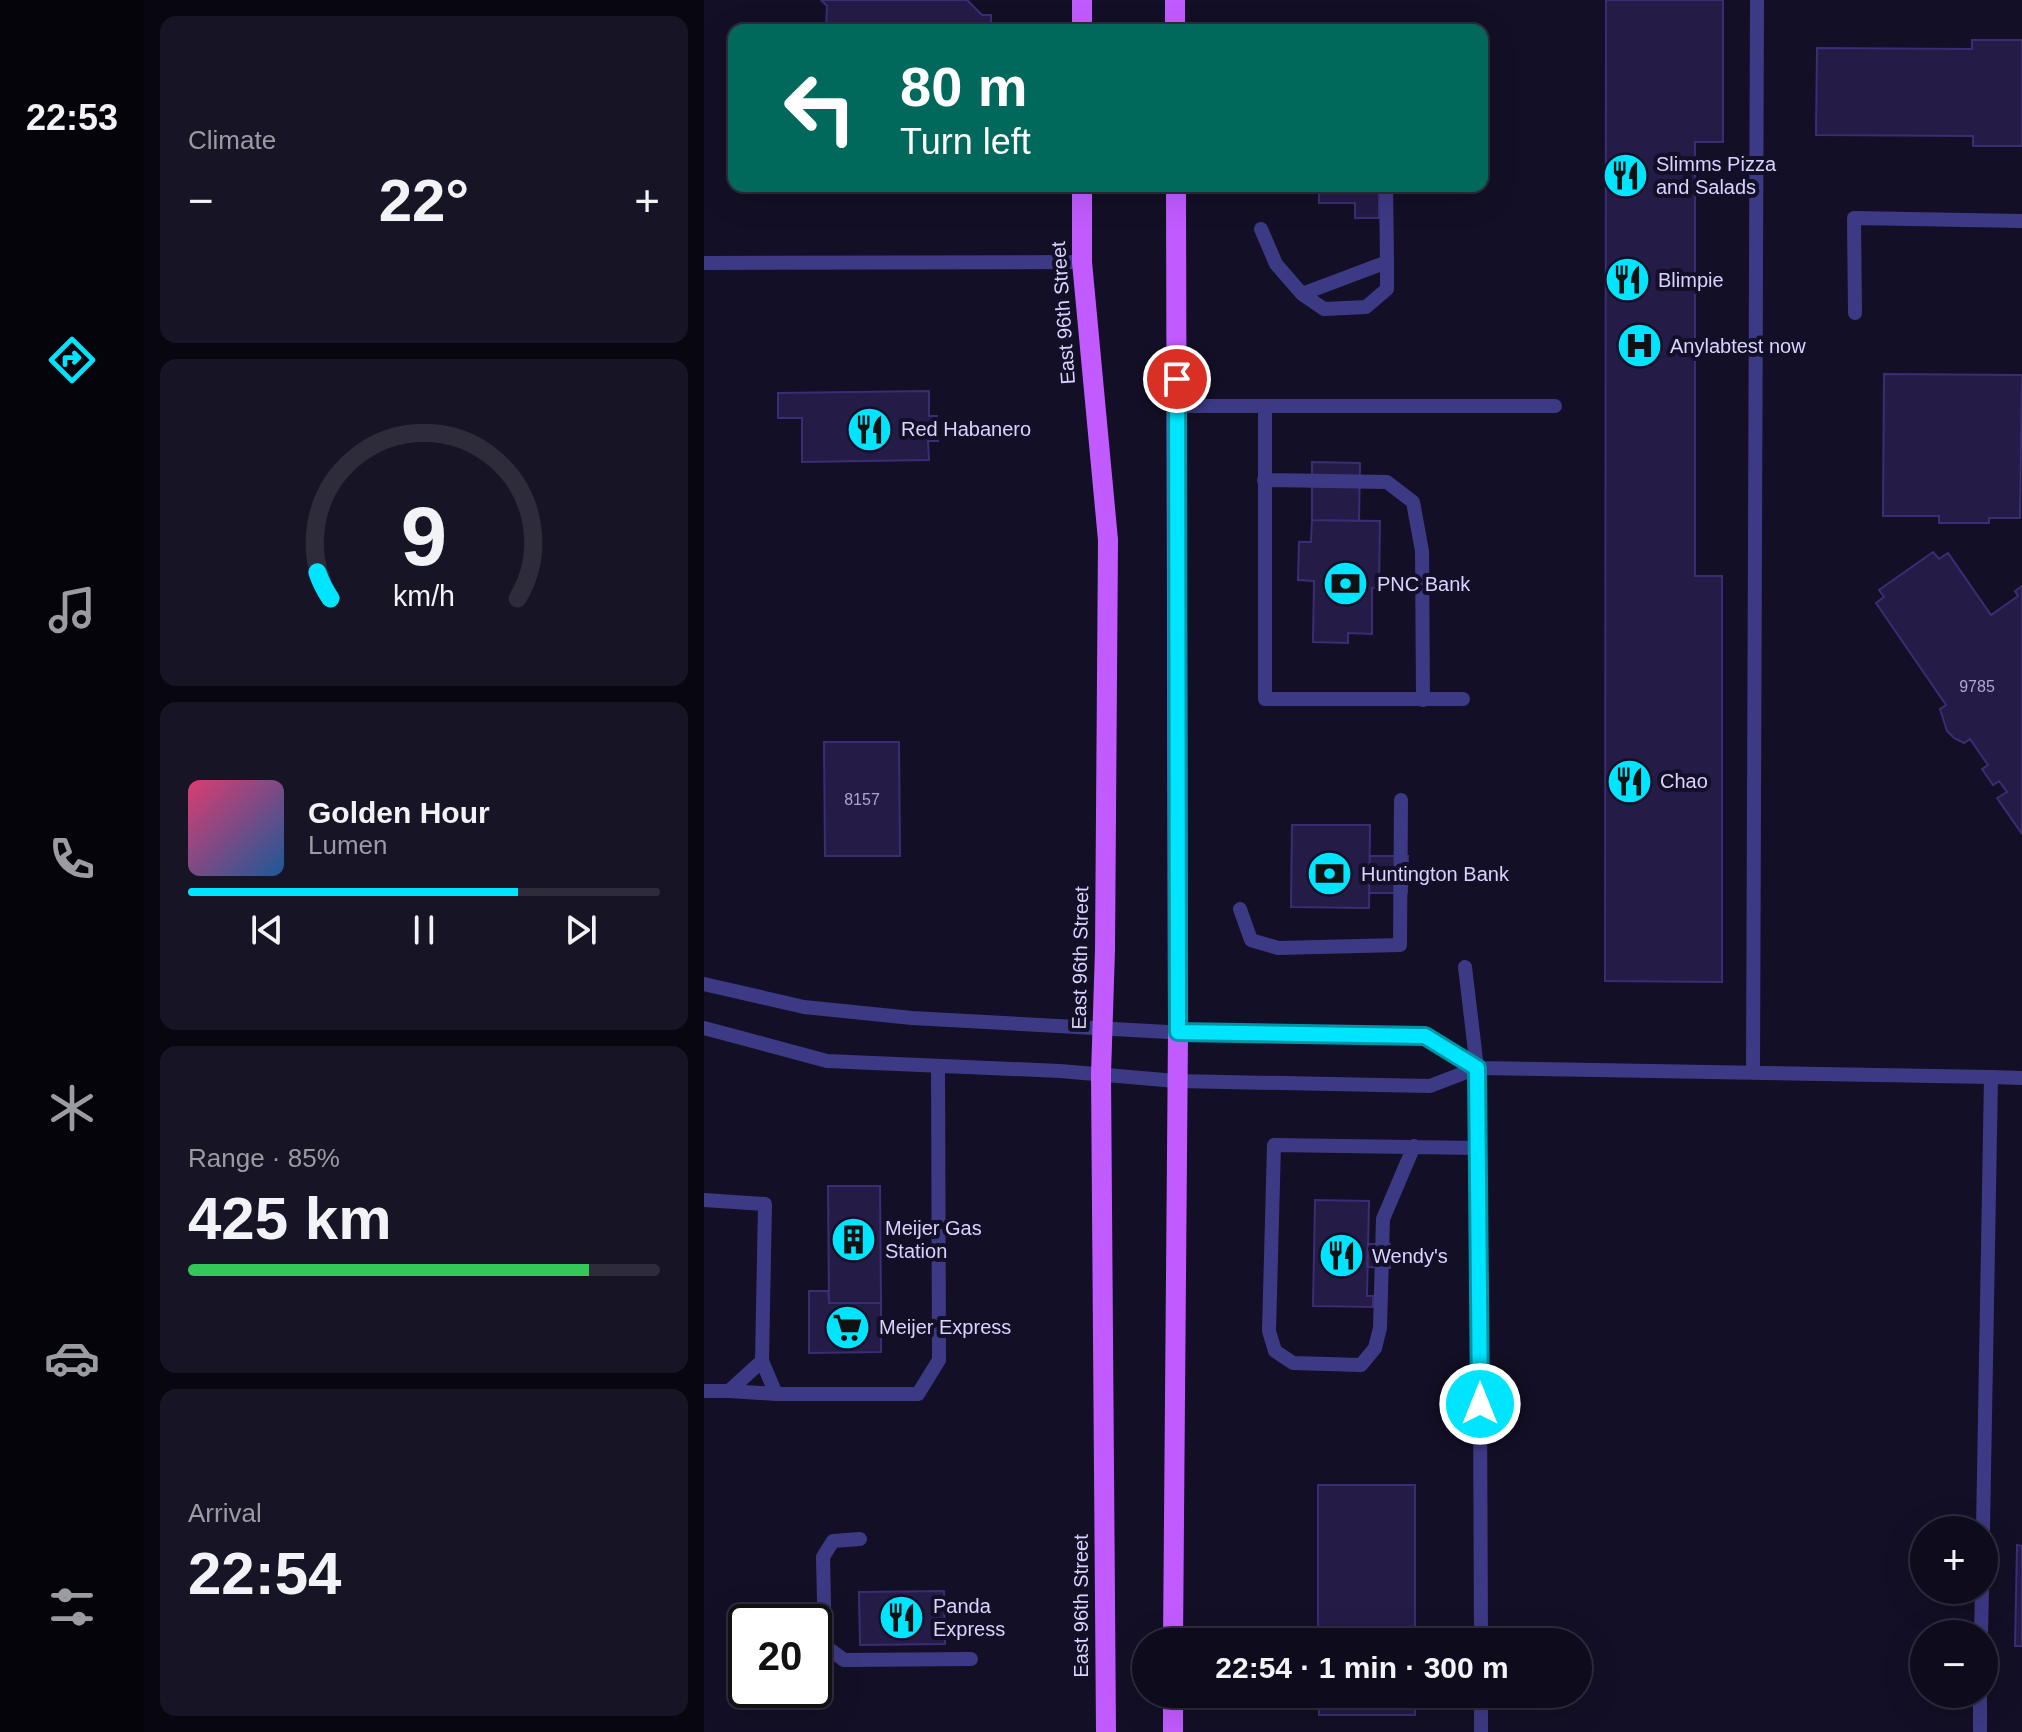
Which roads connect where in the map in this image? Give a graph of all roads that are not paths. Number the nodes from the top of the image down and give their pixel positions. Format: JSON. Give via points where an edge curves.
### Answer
{"nodes":[{"id":1,"x":1082,"y":0,"type":"edge"},
{"id":2,"x":1175,"y":0,"type":"edge"},
{"id":3,"x":1757,"y":0,"type":"edge"},
{"id":4,"x":1082,"y":24,"type":"edge"},
{"id":5,"x":1175,"y":24,"type":"edge"},
{"id":6,"x":1082,"y":192,"type":"edge"},
{"id":7,"x":1176,"y":192,"type":"edge"},
{"id":8,"x":1386,"y":192,"type":"edge"},
{"id":9,"x":2022,"y":221,"type":"edge"},
{"id":10,"x":1261,"y":229,"type":"dead end"},
{"id":11,"x":1082,"y":262,"type":"junction"},
{"id":12,"x":1387,"y":262,"type":"junction"},
{"id":13,"x":704,"y":263,"type":"edge"},
{"id":14,"x":1302,"y":294,"type":"junction"},
{"id":15,"x":1855,"y":313,"type":"dead end"},
{"id":16,"x":1177,"y":406,"type":"junction"},
{"id":17,"x":1555,"y":406,"type":"dead end"},
{"id":18,"x":1265,"y":407,"type":"junction"},
{"id":19,"x":1264,"y":480,"type":"junction"},
{"id":20,"x":1463,"y":699,"type":"dead end"},
{"id":21,"x":1423,"y":700,"type":"junction"},
{"id":22,"x":1401,"y":800,"type":"dead end"},
{"id":23,"x":1240,"y":909,"type":"dead end"},
{"id":24,"x":1465,"y":967,"type":"dead end"},
{"id":25,"x":704,"y":984,"type":"edge"},
{"id":26,"x":704,"y":1028,"type":"edge"},
{"id":27,"x":1102,"y":1030,"type":"junction"},
{"id":28,"x":1178,"y":1032,"type":"junction"},
{"id":29,"x":938,"y":1066,"type":"junction"},
{"id":30,"x":1477,"y":1068,"type":"junction"},
{"id":31,"x":1753,"y":1073,"type":"junction"},
{"id":32,"x":1101,"y":1074,"type":"junction"},
{"id":33,"x":1991,"y":1077,"type":"junction"},
{"id":34,"x":2022,"y":1078,"type":"edge"},
{"id":35,"x":1176,"y":1081,"type":"junction"},
{"id":36,"x":1414,"y":1146,"type":"junction"},
{"id":37,"x":1479,"y":1148,"type":"junction"},
{"id":38,"x":704,"y":1200,"type":"edge"},
{"id":39,"x":762,"y":1361,"type":"junction"},
{"id":40,"x":704,"y":1391,"type":"edge"},
{"id":41,"x":729,"y":1391,"type":"junction"},
{"id":42,"x":776,"y":1394,"type":"junction"},
{"id":43,"x":1983,"y":1516,"type":"edge"},
{"id":44,"x":860,"y":1539,"type":"dead end"},
{"id":45,"x":1173,"y":1628,"type":"edge"},
{"id":46,"x":1481,"y":1628,"type":"edge"},
{"id":47,"x":971,"y":1659,"type":"dead end"},
{"id":48,"x":1173,"y":1708,"type":"edge"},
{"id":49,"x":1481,"y":1708,"type":"edge"},
{"id":50,"x":1980,"y":1708,"type":"edge"},
{"id":51,"x":1106,"y":1732,"type":"edge"},
{"id":52,"x":1173,"y":1732,"type":"edge"},
{"id":53,"x":1481,"y":1732,"type":"edge"},
{"id":54,"x":1980,"y":1732,"type":"edge"}],
"edges":[{"from":1,"to":4,"type":"main road"},
{"from":2,"to":5,"type":"main road"},
{"from":3,"to":31,"type":"lane"},
{"from":6,"to":11,"type":"main road","name":"East 96th Street"},
{"from":7,"to":16,"type":"main road"},
{"from":8,"to":12,"type":"lane"},
{"from":9,"to":15,"type":"lane","via":[[1854,218]]},
{"from":10,"to":14,"type":"lane","via":[[1276,264]]},
{"from":11,"to":13,"type":"lane"},
{"from":11,"to":27,"type":"main road","name":"East 96th Street","via":[[1108,540]]},
{"from":12,"to":14,"type":"lane"},
{"from":12,"to":14,"type":"lane","via":[[1387,289],[1366,307],[1324,309]]},
{"from":16,"to":18,"type":"lane"},
{"from":16,"to":28,"type":"main road"},
{"from":17,"to":18,"type":"lane"},
{"from":18,"to":19,"type":"lane"},
{"from":19,"to":21,"type":"lane","via":[[1387,482],[1413,502],[1422,551]]},
{"from":19,"to":21,"type":"lane","via":[[1265,699]]},
{"from":20,"to":21,"type":"lane"},
{"from":22,"to":23,"type":"lane","via":[[1400,945],[1278,948],[1251,940]]},
{"from":24,"to":30,"type":"lane"},
{"from":25,"to":27,"type":"lane","via":[[804,1007]]},
{"from":26,"to":29,"type":"lane","via":[[827,1061]]},
{"from":27,"to":28,"type":"lane"},
{"from":27,"to":32,"type":"main road","name":"East 96th Street"},
{"from":28,"to":30,"type":"lane","via":[[1425,1036]]},
{"from":28,"to":35,"type":"main road"},
{"from":29,"to":32,"type":"lane"},
{"from":29,"to":42,"type":"lane","via":[[939,1360],[918,1394]]},
{"from":30,"to":31,"type":"lane"},
{"from":30,"to":35,"type":"lane","via":[[1430,1086]]},
{"from":30,"to":37,"type":"lane"},
{"from":31,"to":33,"type":"lane"},
{"from":32,"to":35,"type":"lane"},
{"from":32,"to":51,"type":"main road","name":"East 96th Street"},
{"from":33,"to":34,"type":"lane"},
{"from":33,"to":43,"type":"lane"},
{"from":35,"to":45,"type":"main road"},
{"from":36,"to":36,"type":"lane","via":[[1274,1145],[1269,1331],[1275,1351],[1293,1363],[1361,1365],[1375,1348],[1383,1219]]},
{"from":36,"to":37,"type":"lane"},
{"from":37,"to":46,"type":"lane"},
{"from":38,"to":39,"type":"lane","via":[[765,1204]]},
{"from":39,"to":41,"type":"lane"},
{"from":39,"to":42,"type":"lane"},
{"from":40,"to":41,"type":"lane"},
{"from":41,"to":42,"type":"lane"},
{"from":44,"to":47,"type":"lane","via":[[833,1541],[823,1557],[825,1646],[844,1660]]},
{"from":48,"to":52,"type":"main road"},
{"from":49,"to":53,"type":"lane"},
{"from":50,"to":54,"type":"lane"}]}
